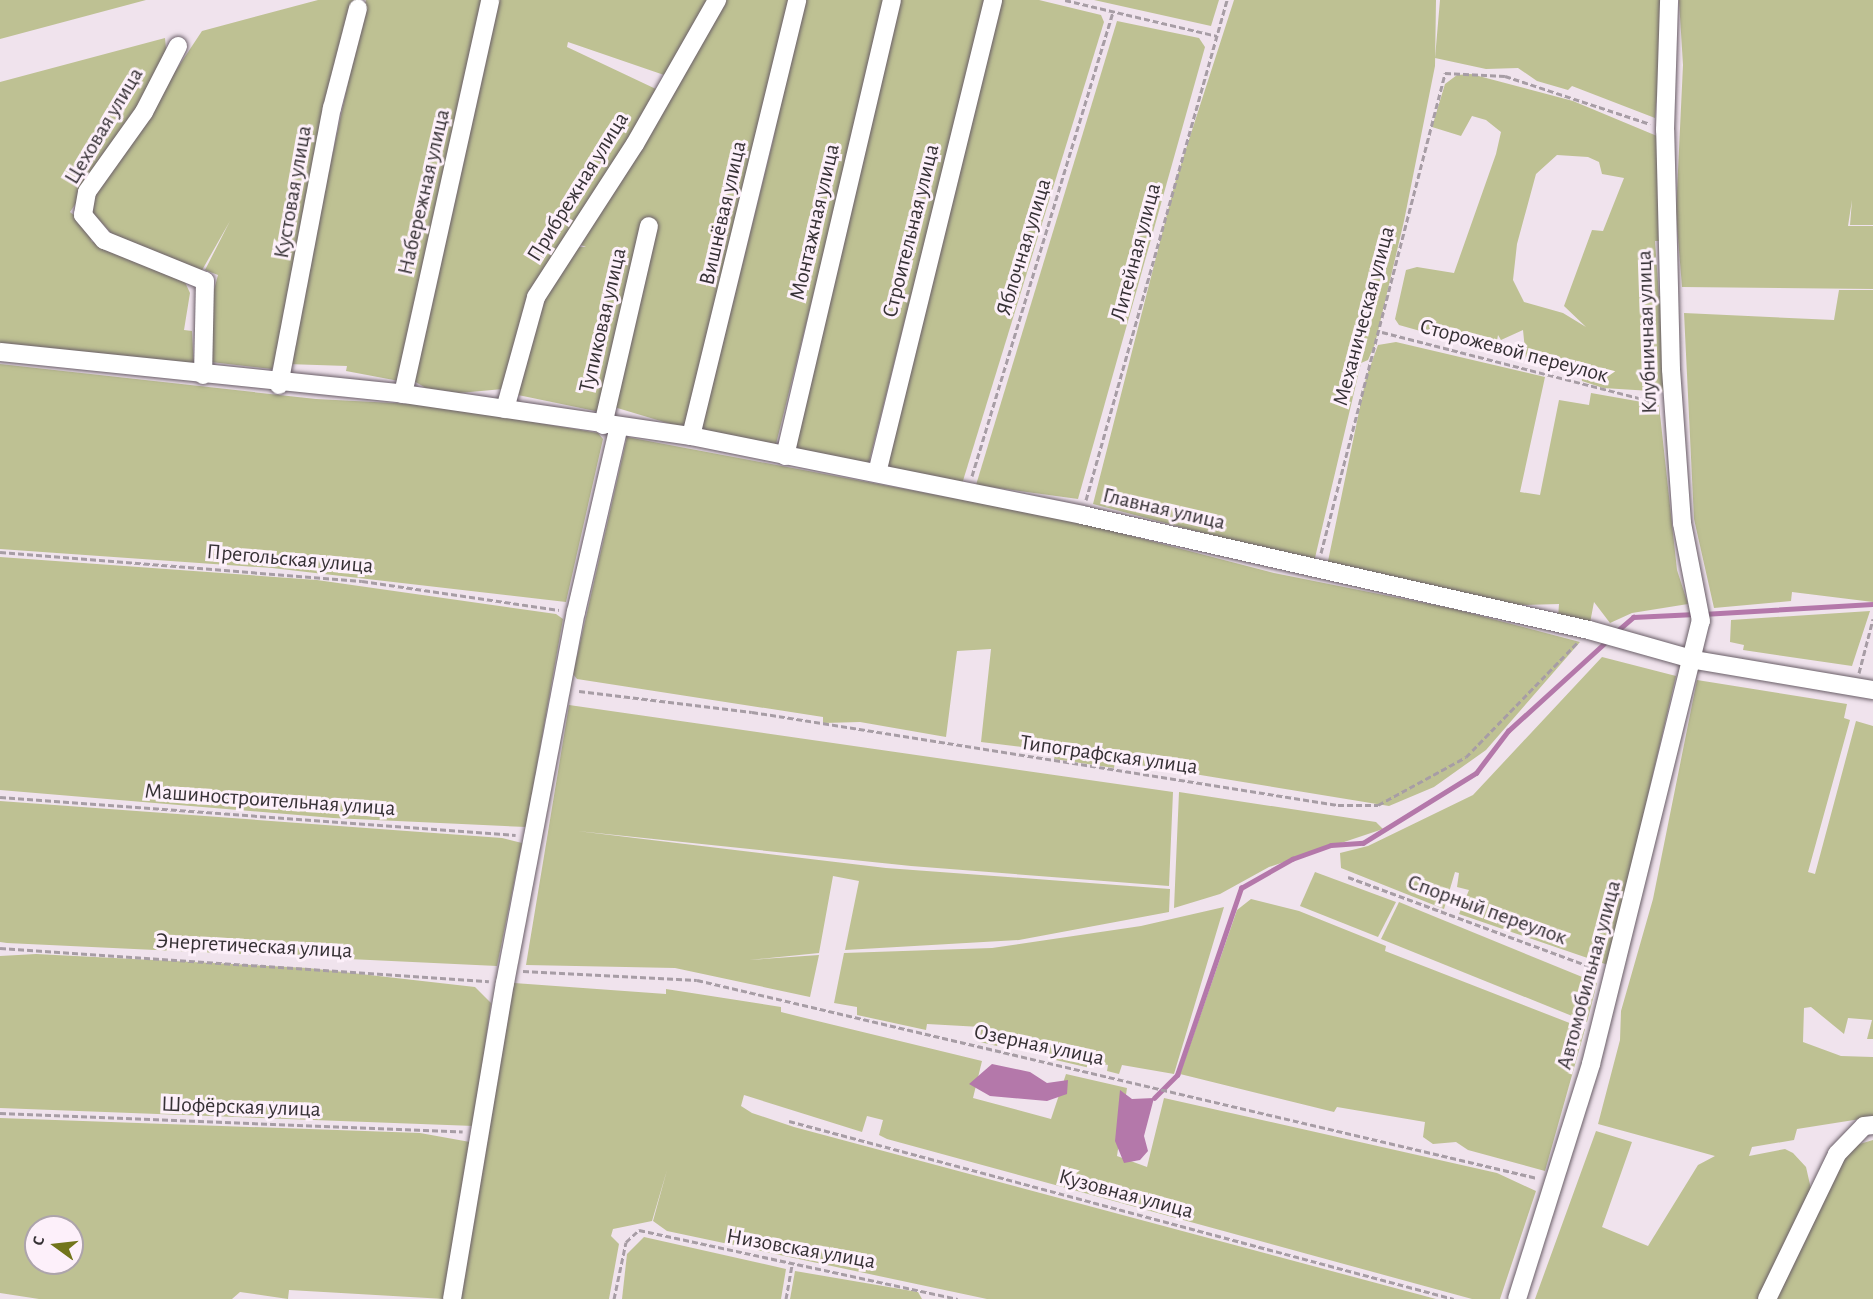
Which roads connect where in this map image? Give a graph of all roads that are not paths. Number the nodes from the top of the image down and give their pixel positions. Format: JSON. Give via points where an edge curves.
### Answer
{"nodes":[{"id":1,"x":490,"y":0,"type":"edge"},
{"id":2,"x":717,"y":0,"type":"edge"},
{"id":3,"x":797,"y":0,"type":"edge"},
{"id":4,"x":892,"y":0,"type":"edge"},
{"id":5,"x":993,"y":0,"type":"edge"},
{"id":6,"x":1670,"y":0,"type":"edge"},
{"id":7,"x":358,"y":8,"type":"dead end"},
{"id":8,"x":178,"y":46,"type":"dead end"},
{"id":9,"x":649,"y":226,"type":"dead end"},
{"id":10,"x":0,"y":352,"type":"edge"},
{"id":11,"x":203,"y":375,"type":"junction"},
{"id":12,"x":279,"y":385,"type":"junction"},
{"id":13,"x":403,"y":394,"type":"junction"},
{"id":14,"x":504,"y":409,"type":"junction"},
{"id":15,"x":610,"y":427,"type":"junction"},
{"id":16,"x":691,"y":436,"type":"junction"},
{"id":17,"x":785,"y":456,"type":"junction"},
{"id":18,"x":877,"y":473,"type":"junction"},
{"id":19,"x":1695,"y":660,"type":"junction"},
{"id":20,"x":1864,"y":688,"type":"edge"},
{"id":21,"x":1873,"y":1125,"type":"edge"},
{"id":22,"x":452,"y":1299,"type":"edge"},
{"id":23,"x":1518,"y":1299,"type":"edge"},
{"id":24,"x":1767,"y":1299,"type":"edge"}],
"edges":[{"from":1,"to":13,"type":"street","name":"Набережная улица"},
{"from":2,"to":14,"type":"street","name":"Прибрежная улица","via":[[635,144],[536,297]]},
{"from":3,"to":16,"type":"street","name":"Вишнёвая улица"},
{"from":4,"to":17,"type":"street","name":"Монтажная улица"},
{"from":5,"to":18,"type":"street","name":"Строительная улица"},
{"from":6,"to":19,"type":"street","name":"Клубничная улица","via":[[1665,130],[1673,406],[1682,523],[1701,621]]},
{"from":7,"to":12,"type":"street","name":"Кустовая улица","via":[[332,108]]},
{"from":8,"to":11,"type":"street","name":"Цеховая улица","via":[[144,112],[87,192],[82,215],[104,240],[205,281]]},
{"from":9,"to":15,"type":"street","name":"Тупиковая улица"},
{"from":10,"to":11,"type":"street","name":"Главная улица"},
{"from":11,"to":12,"type":"street","name":"Главная улица"},
{"from":12,"to":13,"type":"street","name":"Главная улица"},
{"from":13,"to":14,"type":"street","name":"Главная улица"},
{"from":14,"to":15,"type":"street","name":"Главная улица"},
{"from":15,"to":16,"type":"street","name":"Главная улица"},
{"from":15,"to":22,"type":"street","name":"Тупиковая улица","via":[[537,836],[507,976]]},
{"from":16,"to":17,"type":"street","name":"Главная улица"},
{"from":17,"to":18,"type":"street","name":"Главная улица"},
{"from":18,"to":19,"type":"street","name":"Главная улица","via":[[1082,515],[1589,630]]},
{"from":19,"to":20,"type":"street","name":"Главная улица"},
{"from":19,"to":23,"type":"street","name":"Автомобильная улица","via":[[1557,1183]]},
{"from":21,"to":24,"type":"street","via":[[1864,1126],[1837,1154]]}]}
